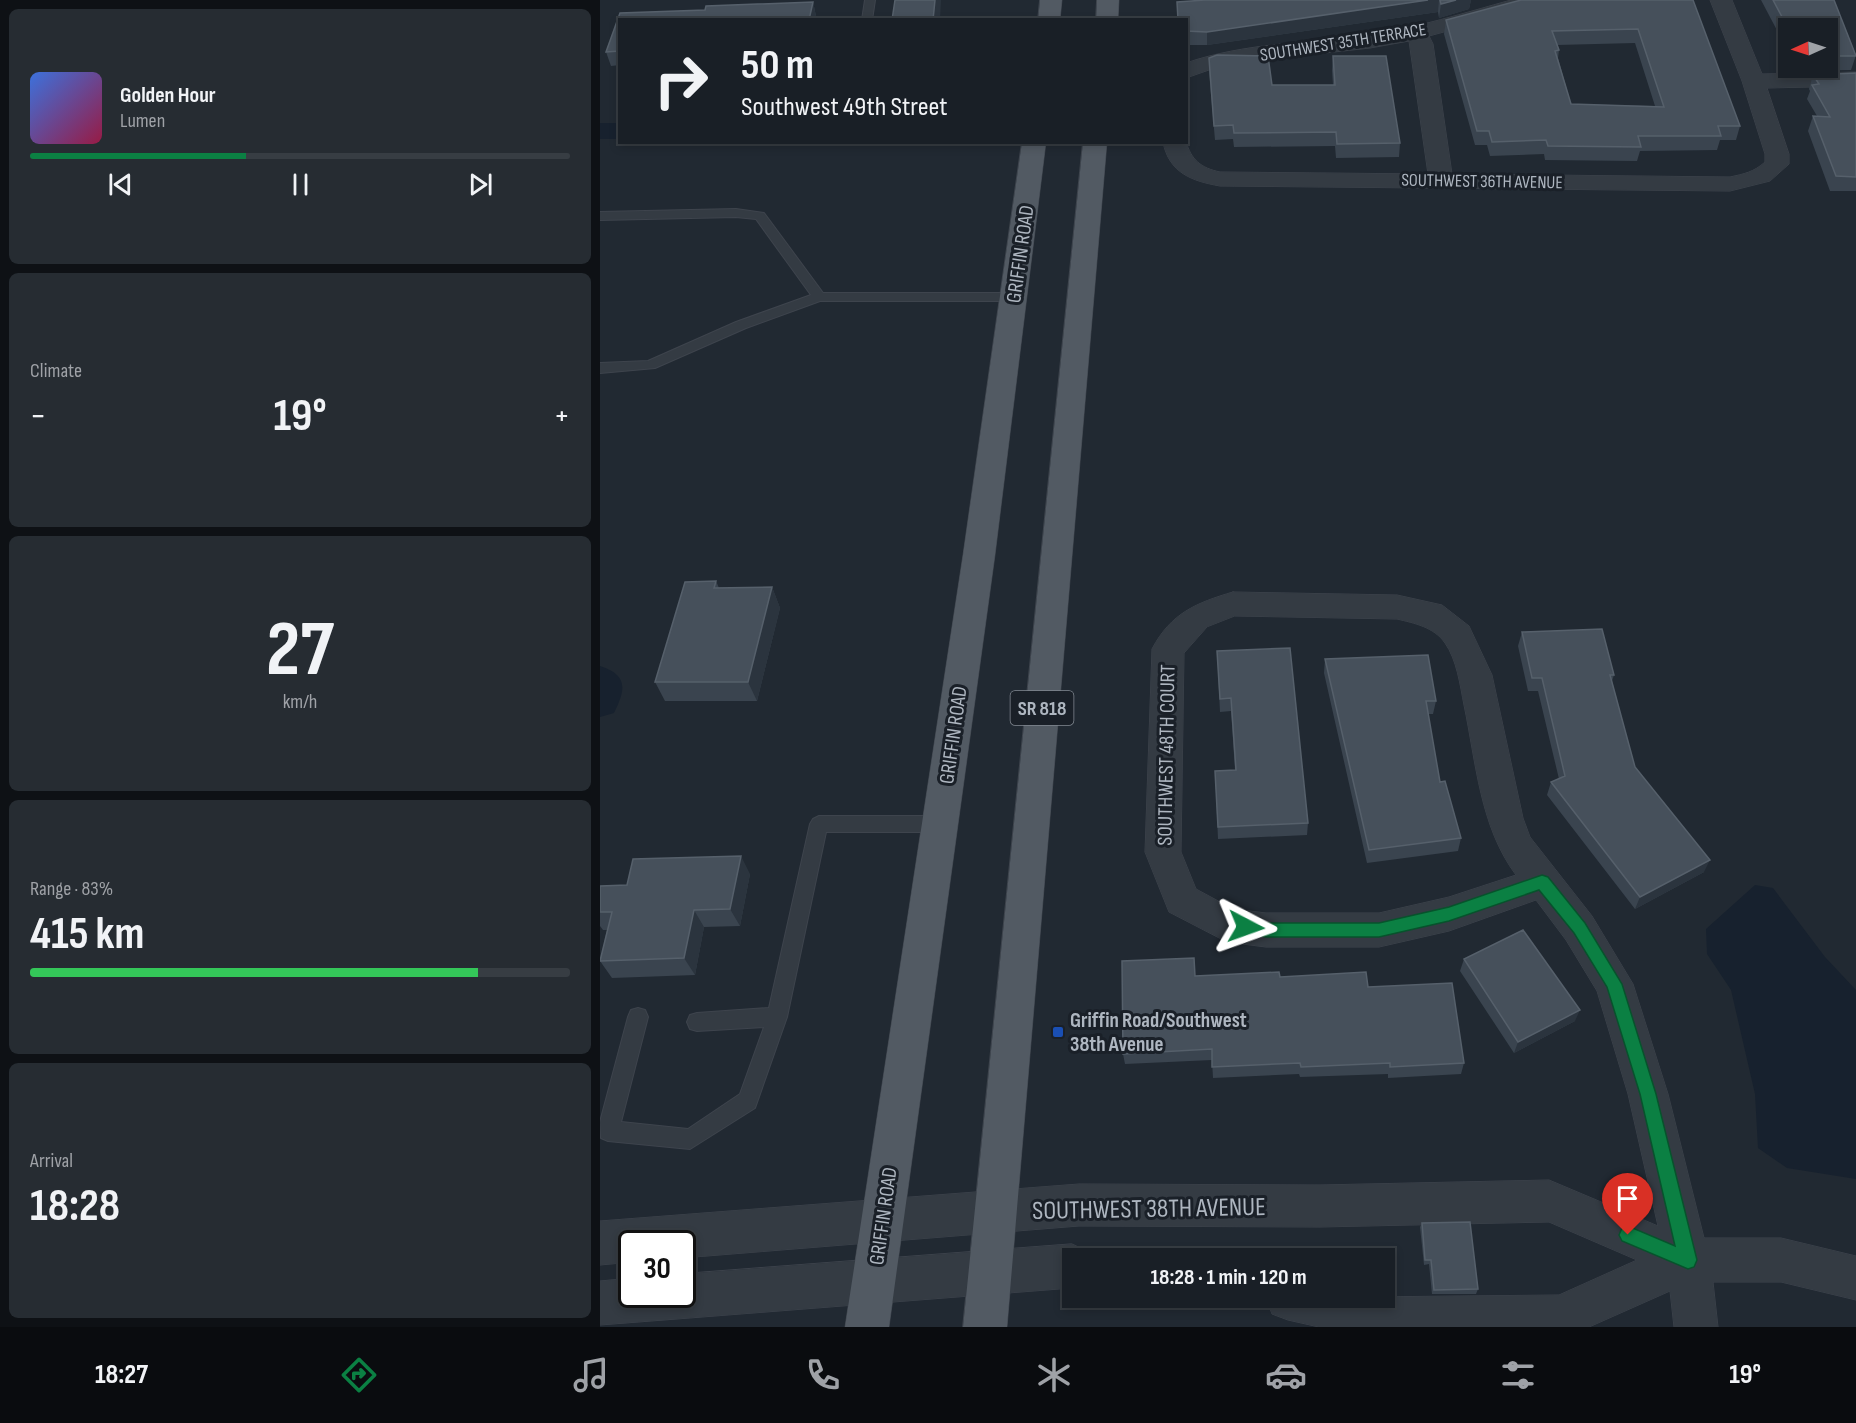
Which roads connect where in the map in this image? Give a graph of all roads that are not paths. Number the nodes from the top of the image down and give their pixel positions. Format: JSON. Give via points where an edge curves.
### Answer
{"nodes":[{"id":1,"x":870,"y":0,"type":"edge"},
{"id":2,"x":1051,"y":0,"type":"edge"},
{"id":3,"x":1108,"y":0,"type":"edge"},
{"id":4,"x":1535,"y":0,"type":"edge"},
{"id":5,"x":1720,"y":0,"type":"edge"},
{"id":6,"x":867,"y":18,"type":"edge"},
{"id":7,"x":1049,"y":18,"type":"edge"},
{"id":8,"x":1107,"y":18,"type":"edge"},
{"id":9,"x":1416,"y":33,"type":"junction"},
{"id":10,"x":1188,"y":70,"type":"edge"},
{"id":11,"x":1856,"y":79,"type":"edge"},
{"id":12,"x":1753,"y":81,"type":"junction"},
{"id":13,"x":1034,"y":144,"type":"edge"},
{"id":14,"x":1095,"y":144,"type":"edge"},
{"id":15,"x":1175,"y":144,"type":"edge"},
{"id":16,"x":1441,"y":180,"type":"junction"},
{"id":17,"x":600,"y":216,"type":"edge"},
{"id":18,"x":819,"y":297,"type":"junction"},
{"id":19,"x":1014,"y":297,"type":"junction"},
{"id":20,"x":600,"y":368,"type":"edge"},
{"id":21,"x":940,"y":824,"type":"junction"},
{"id":22,"x":1542,"y":882,"type":"junction"},
{"id":23,"x":638,"y":1017,"type":"dead end"},
{"id":24,"x":777,"y":1017,"type":"junction"},
{"id":25,"x":697,"y":1022,"type":"dead end"},
{"id":26,"x":995,"y":1212,"type":"junction"},
{"id":27,"x":883,"y":1220,"type":"junction"},
{"id":28,"x":600,"y":1243,"type":"edge"},
{"id":29,"x":1688,"y":1260,"type":"junction"},
{"id":30,"x":1062,"y":1267,"type":"edge"},
{"id":31,"x":990,"y":1274,"type":"junction"},
{"id":32,"x":1856,"y":1278,"type":"edge"},
{"id":33,"x":874,"y":1282,"type":"junction"},
{"id":34,"x":600,"y":1303,"type":"edge"},
{"id":35,"x":1334,"y":1308,"type":"edge"},
{"id":36,"x":867,"y":1327,"type":"edge"},
{"id":37,"x":985,"y":1327,"type":"edge"},
{"id":38,"x":1696,"y":1327,"type":"edge"}],
"edges":[{"from":1,"to":6,"type":"lane"},
{"from":2,"to":7,"type":"main road"},
{"from":3,"to":8,"type":"main road"},
{"from":4,"to":9,"type":"street","name":"SOUTHWEST 35TH TERRACE"},
{"from":5,"to":12,"type":"street"},
{"from":9,"to":10,"type":"street","name":"SOUTHWEST 35TH TERRACE","via":[[1222,58]]},
{"from":9,"to":16,"type":"street","via":[[1422,44]]},
{"from":11,"to":12,"type":"street"},
{"from":12,"to":16,"type":"street","name":"SOUTHWEST 36TH AVENUE","via":[[1777,154],[1778,164],[1766,176],[1730,184]]},
{"from":13,"to":19,"type":"main road","name":"GRIFFIN ROAD"},
{"from":14,"to":26,"type":"main road","number":"SR 818"},
{"from":15,"to":16,"type":"street","name":"SOUTHWEST 36TH AVENUE","via":[[1183,165],[1197,175],[1220,179]]},
{"from":17,"to":18,"type":"lane","via":[[760,216]]},
{"from":18,"to":19,"type":"lane"},
{"from":18,"to":20,"type":"lane","via":[[741,324],[650,365]]},
{"from":19,"to":21,"type":"main road","name":"GRIFFIN ROAD"},
{"from":21,"to":24,"type":"lane","via":[[819,824]]},
{"from":21,"to":27,"type":"main road","name":"GRIFFIN ROAD"},
{"from":22,"to":22,"type":"street","name":"SOUTHWEST 48TH COURT","via":[[1515,845],[1505,818],[1475,675],[1458,635],[1431,614],[1397,607],[1233,604],[1196,618],[1168,649],[1163,852],[1182,900],[1227,925],[1266,930],[1379,930],[1449,914]]},
{"from":22,"to":29,"type":"street","via":[[1580,928],[1614,984],[1648,1094]]},
{"from":23,"to":24,"type":"lane","via":[[608,1131],[690,1139],[748,1101]]},
{"from":24,"to":25,"type":"lane"},
{"from":26,"to":27,"type":"street","name":"SOUTHWEST 38TH AVENUE"},
{"from":26,"to":29,"type":"street","name":"SOUTHWEST 38TH AVENUE","via":[[1088,1205],[1320,1206],[1549,1201]]},
{"from":26,"to":31,"type":"main road","number":"SR 818"},
{"from":27,"to":28,"type":"street","name":"SOUTHWEST 38TH AVENUE"},
{"from":27,"to":33,"type":"main road","name":"GRIFFIN ROAD"},
{"from":29,"to":32,"type":"street","name":"SOUTHWEST 38TH AVENUE","via":[[1781,1260]]},
{"from":29,"to":35,"type":"street","name":"SOUTHWEST 38TH AVENUE","via":[[1560,1317],[1380,1318]]},
{"from":29,"to":38,"type":"street"},
{"from":30,"to":31,"type":"street"},
{"from":31,"to":33,"type":"street"},
{"from":31,"to":37,"type":"main road","number":"SR 818"},
{"from":33,"to":34,"type":"street"},
{"from":33,"to":36,"type":"main road","name":"GRIFFIN ROAD"}]}
